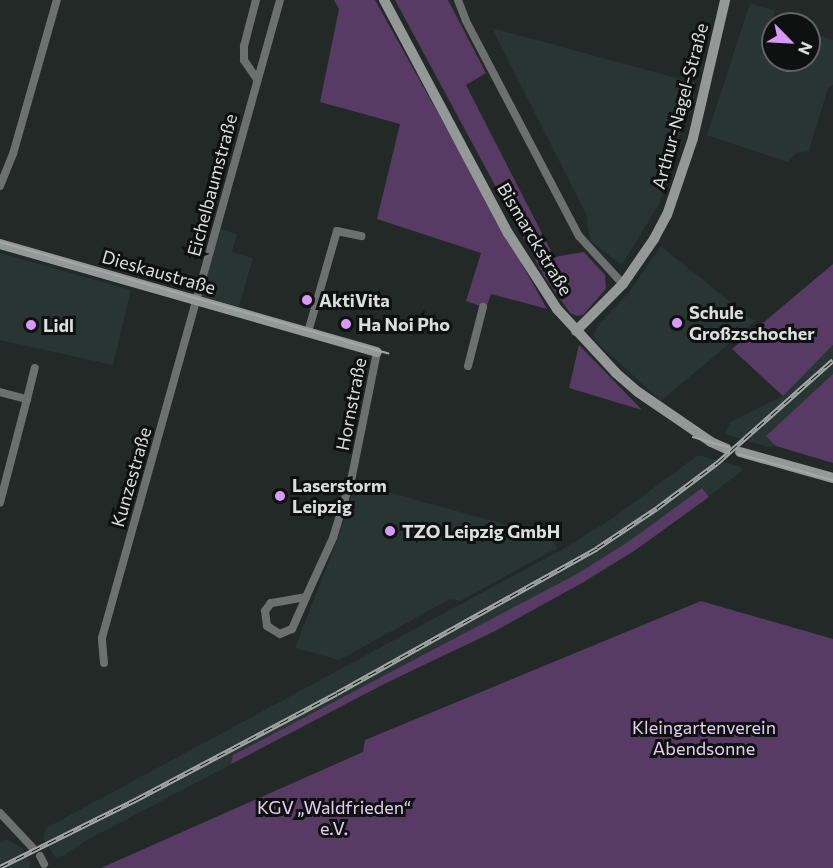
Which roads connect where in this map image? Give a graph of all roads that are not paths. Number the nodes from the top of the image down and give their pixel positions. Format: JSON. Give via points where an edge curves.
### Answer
{"nodes":[{"id":1,"x":57,"y":0,"type":"edge"},
{"id":2,"x":256,"y":0,"type":"edge"},
{"id":3,"x":280,"y":0,"type":"edge"},
{"id":4,"x":384,"y":0,"type":"edge"},
{"id":5,"x":458,"y":0,"type":"edge"},
{"id":6,"x":725,"y":0,"type":"edge"},
{"id":7,"x":257,"y":79,"type":"junction"},
{"id":8,"x":0,"y":186,"type":"edge"},
{"id":9,"x":361,"y":236,"type":"dead end"},
{"id":10,"x":0,"y":244,"type":"edge"},
{"id":11,"x":623,"y":284,"type":"junction"},
{"id":12,"x":196,"y":300,"type":"junction"},
{"id":13,"x":483,"y":307,"type":"dead end"},
{"id":14,"x":576,"y":331,"type":"junction"},
{"id":15,"x":308,"y":332,"type":"junction"},
{"id":16,"x":377,"y":351,"type":"joint"},
{"id":17,"x":468,"y":366,"type":"dead end"},
{"id":18,"x":35,"y":368,"type":"dead end"},
{"id":19,"x":0,"y":392,"type":"edge"},
{"id":20,"x":27,"y":399,"type":"junction"},
{"id":21,"x":722,"y":447,"type":"dead end"},
{"id":22,"x":740,"y":452,"type":"dead end"},
{"id":23,"x":3,"y":478,"type":"edge"},
{"id":24,"x":833,"y":478,"type":"edge"},
{"id":25,"x":0,"y":503,"type":"edge"},
{"id":26,"x":306,"y":597,"type":"junction"},
{"id":27,"x":104,"y":663,"type":"dead end"},
{"id":28,"x":0,"y":813,"type":"edge"},
{"id":29,"x":32,"y":847,"type":"dead end"},
{"id":30,"x":40,"y":856,"type":"dead end"},
{"id":31,"x":44,"y":864,"type":"dead end"}],
"edges":[{"from":1,"to":8,"type":"street","via":[[13,154]]},
{"from":2,"to":7,"type":"street","via":[[244,60]]},
{"from":3,"to":7,"type":"street","name":"Eichelbaumstraße"},
{"from":4,"to":14,"type":"street","name":"Bismarckstraße","via":[[508,233],[557,309]]},
{"from":5,"to":11,"type":"street","via":[[579,236]]},
{"from":6,"to":11,"type":"street","name":"Arthur-Nagel-Straße","via":[[693,138],[676,191],[654,239]]},
{"from":7,"to":12,"type":"street","name":"Eichelbaumstraße"},
{"from":9,"to":15,"type":"street","via":[[337,231]]},
{"from":10,"to":12,"type":"street","name":"Dieskaustraße"},
{"from":11,"to":14,"type":"street","name":"Arthur-Nagel-Straße"},
{"from":12,"to":15,"type":"street","name":"Dieskaustraße"},
{"from":12,"to":27,"type":"street","name":"Kunzestraße","via":[[102,638]]},
{"from":13,"to":17,"type":"street"},
{"from":14,"to":21,"type":"street","name":"Bismarckstraße","via":[[638,392]]},
{"from":15,"to":16,"type":"street","name":"Dieskaustraße"},
{"from":16,"to":26,"type":"street","name":"Hornstraße","via":[[352,476],[333,538]]},
{"from":18,"to":20,"type":"street"},
{"from":19,"to":20,"type":"street"},
{"from":20,"to":23,"type":"street"},
{"from":22,"to":24,"type":"street"},
{"from":23,"to":25,"type":"street"},
{"from":26,"to":26,"type":"street","name":"Hornstraße","via":[[288,633],[280,634],[267,626],[265,611],[271,603]]},
{"from":28,"to":29,"type":"street"},
{"from":30,"to":31,"type":"street"}]}
